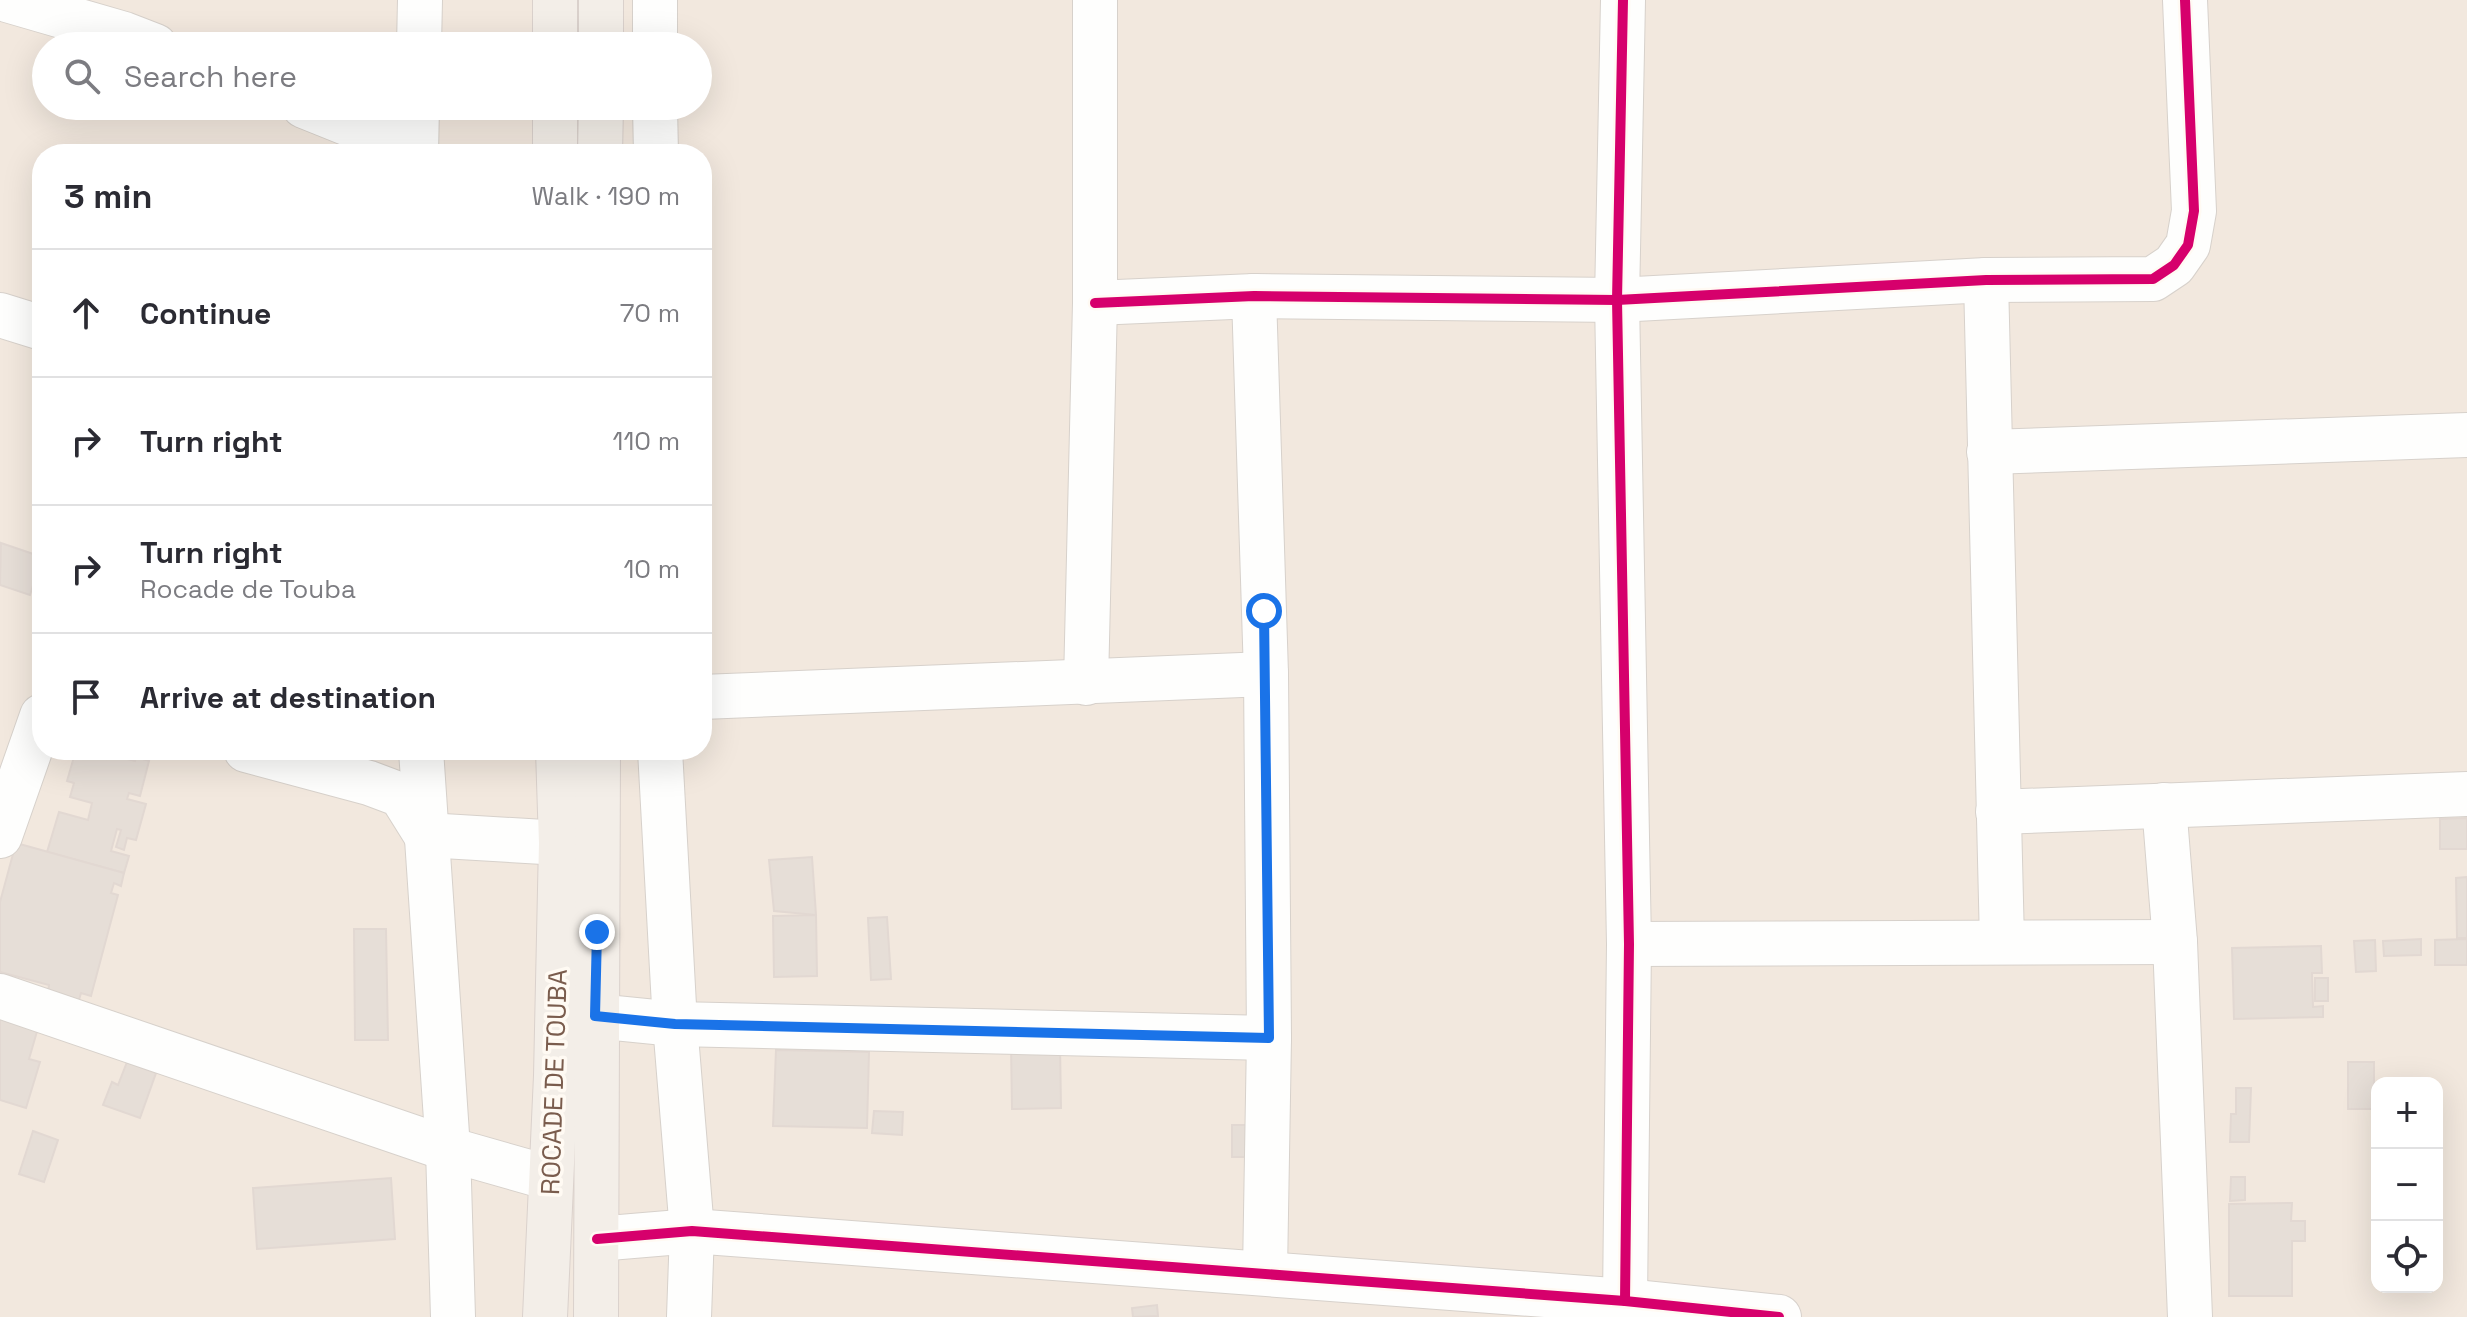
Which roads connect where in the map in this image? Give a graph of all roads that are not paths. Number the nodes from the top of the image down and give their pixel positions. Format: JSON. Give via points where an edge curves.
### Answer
{"nodes":[{"id":1,"x":7,"y":0,"type":"edge"},
{"id":2,"x":420,"y":0,"type":"edge"},
{"id":3,"x":555,"y":0,"type":"edge"},
{"id":4,"x":601,"y":0,"type":"edge"},
{"id":5,"x":655,"y":0,"type":"edge"},
{"id":6,"x":1095,"y":0,"type":"edge"},
{"id":7,"x":1623,"y":0,"type":"edge"},
{"id":8,"x":2185,"y":0,"type":"edge"},
{"id":9,"x":117,"y":32,"type":"edge"},
{"id":10,"x":419,"y":32,"type":"edge"},
{"id":11,"x":555,"y":32,"type":"edge"},
{"id":12,"x":601,"y":32,"type":"edge"},
{"id":13,"x":655,"y":32,"type":"edge"},
{"id":14,"x":337,"y":120,"type":"edge"},
{"id":15,"x":417,"y":120,"type":"edge"},
{"id":16,"x":555,"y":120,"type":"edge"},
{"id":17,"x":601,"y":120,"type":"edge"},
{"id":18,"x":655,"y":120,"type":"edge"},
{"id":19,"x":395,"y":144,"type":"edge"},
{"id":20,"x":416,"y":144,"type":"edge"},
{"id":21,"x":555,"y":144,"type":"edge"},
{"id":22,"x":600,"y":144,"type":"edge"},
{"id":23,"x":656,"y":144,"type":"edge"},
{"id":24,"x":1986,"y":280,"type":"junction"},
{"id":25,"x":1254,"y":296,"type":"junction"},
{"id":26,"x":1617,"y":300,"type":"junction"},
{"id":27,"x":1095,"y":303,"type":"junction"},
{"id":28,"x":0,"y":315,"type":"edge"},
{"id":29,"x":32,"y":325,"type":"edge"},
{"id":30,"x":2467,"y":435,"type":"edge"},
{"id":31,"x":1989,"y":452,"type":"junction"},
{"id":32,"x":1266,"y":674,"type":"junction"},
{"id":33,"x":1086,"y":683,"type":"junction"},
{"id":34,"x":712,"y":697,"type":"edge"},
{"id":35,"x":32,"y":745,"type":"edge"},
{"id":36,"x":283,"y":760,"type":"edge"},
{"id":37,"x":422,"y":760,"type":"edge"},
{"id":38,"x":558,"y":760,"type":"edge"},
{"id":39,"x":598,"y":760,"type":"edge"},
{"id":40,"x":661,"y":760,"type":"edge"},
{"id":41,"x":2467,"y":794,"type":"edge"},
{"id":42,"x":2164,"y":805,"type":"junction"},
{"id":43,"x":1998,"y":812,"type":"junction"},
{"id":44,"x":426,"y":835,"type":"junction"},
{"id":45,"x":0,"y":836,"type":"edge"},
{"id":46,"x":561,"y":843,"type":"junction"},
{"id":47,"x":2002,"y":942,"type":"junction"},
{"id":48,"x":2175,"y":942,"type":"junction"},
{"id":49,"x":1629,"y":944,"type":"junction"},
{"id":50,"x":0,"y":996,"type":"edge"},
{"id":51,"x":595,"y":1016,"type":"junction"},
{"id":52,"x":675,"y":1024,"type":"junction"},
{"id":53,"x":1269,"y":1038,"type":"junction"},
{"id":54,"x":448,"y":1149,"type":"junction"},
{"id":55,"x":550,"y":1178,"type":"junction"},
{"id":56,"x":692,"y":1231,"type":"junction"},
{"id":57,"x":597,"y":1239,"type":"junction"},
{"id":58,"x":1265,"y":1272,"type":"junction"},
{"id":59,"x":1625,"y":1301,"type":"junction"},
{"id":60,"x":453,"y":1317,"type":"edge"},
{"id":61,"x":545,"y":1317,"type":"edge"},
{"id":62,"x":596,"y":1317,"type":"edge"},
{"id":63,"x":689,"y":1317,"type":"edge"},
{"id":64,"x":1779,"y":1317,"type":"edge"},
{"id":65,"x":2190,"y":1317,"type":"edge"}],
"edges":[{"from":1,"to":9,"type":"street"},
{"from":2,"to":10,"type":"street"},
{"from":3,"to":11,"type":"main road"},
{"from":4,"to":12,"type":"main road"},
{"from":5,"to":13,"type":"street"},
{"from":6,"to":27,"type":"street"},
{"from":7,"to":26,"type":"street"},
{"from":8,"to":24,"type":"street","via":[[2194,211],[2188,245],[2174,265],[2153,279]]},
{"from":14,"to":19,"type":"street"},
{"from":15,"to":20,"type":"street"},
{"from":16,"to":21,"type":"main road"},
{"from":17,"to":22,"type":"main road"},
{"from":18,"to":23,"type":"street"},
{"from":24,"to":26,"type":"street"},
{"from":24,"to":31,"type":"street"},
{"from":25,"to":26,"type":"street"},
{"from":25,"to":27,"type":"street"},
{"from":25,"to":32,"type":"street"},
{"from":26,"to":49,"type":"street"},
{"from":27,"to":33,"type":"street"},
{"from":28,"to":29,"type":"street"},
{"from":30,"to":31,"type":"street"},
{"from":31,"to":43,"type":"street"},
{"from":32,"to":33,"type":"street"},
{"from":32,"to":53,"type":"street"},
{"from":33,"to":34,"type":"street"},
{"from":35,"to":45,"type":"street"},
{"from":36,"to":44,"type":"street","via":[[401,795]]},
{"from":37,"to":44,"type":"street"},
{"from":38,"to":46,"type":"main road","name":"ROCADE DE TOUBA"},
{"from":39,"to":51,"type":"main road","name":"ROCADE DE TOUBA"},
{"from":40,"to":52,"type":"street"},
{"from":41,"to":42,"type":"street"},
{"from":42,"to":43,"type":"street"},
{"from":42,"to":48,"type":"street"},
{"from":43,"to":47,"type":"street"},
{"from":44,"to":46,"type":"street"},
{"from":44,"to":54,"type":"street"},
{"from":46,"to":55,"type":"main road","name":"ROCADE DE TOUBA"},
{"from":47,"to":48,"type":"street"},
{"from":47,"to":49,"type":"street"},
{"from":48,"to":65,"type":"street"},
{"from":49,"to":59,"type":"street"},
{"from":50,"to":54,"type":"street"},
{"from":51,"to":52,"type":"street"},
{"from":51,"to":57,"type":"main road","name":"ROCADE DE TOUBA"},
{"from":52,"to":53,"type":"street"},
{"from":52,"to":56,"type":"street"},
{"from":53,"to":58,"type":"street"},
{"from":54,"to":55,"type":"street"},
{"from":54,"to":60,"type":"street"},
{"from":55,"to":61,"type":"main road","name":"ROCADE DE TOUBA"},
{"from":56,"to":57,"type":"street"},
{"from":56,"to":58,"type":"street"},
{"from":56,"to":63,"type":"street"},
{"from":57,"to":62,"type":"main road","name":"ROCADE DE TOUBA"},
{"from":58,"to":59,"type":"street"},
{"from":59,"to":64,"type":"street"}]}
